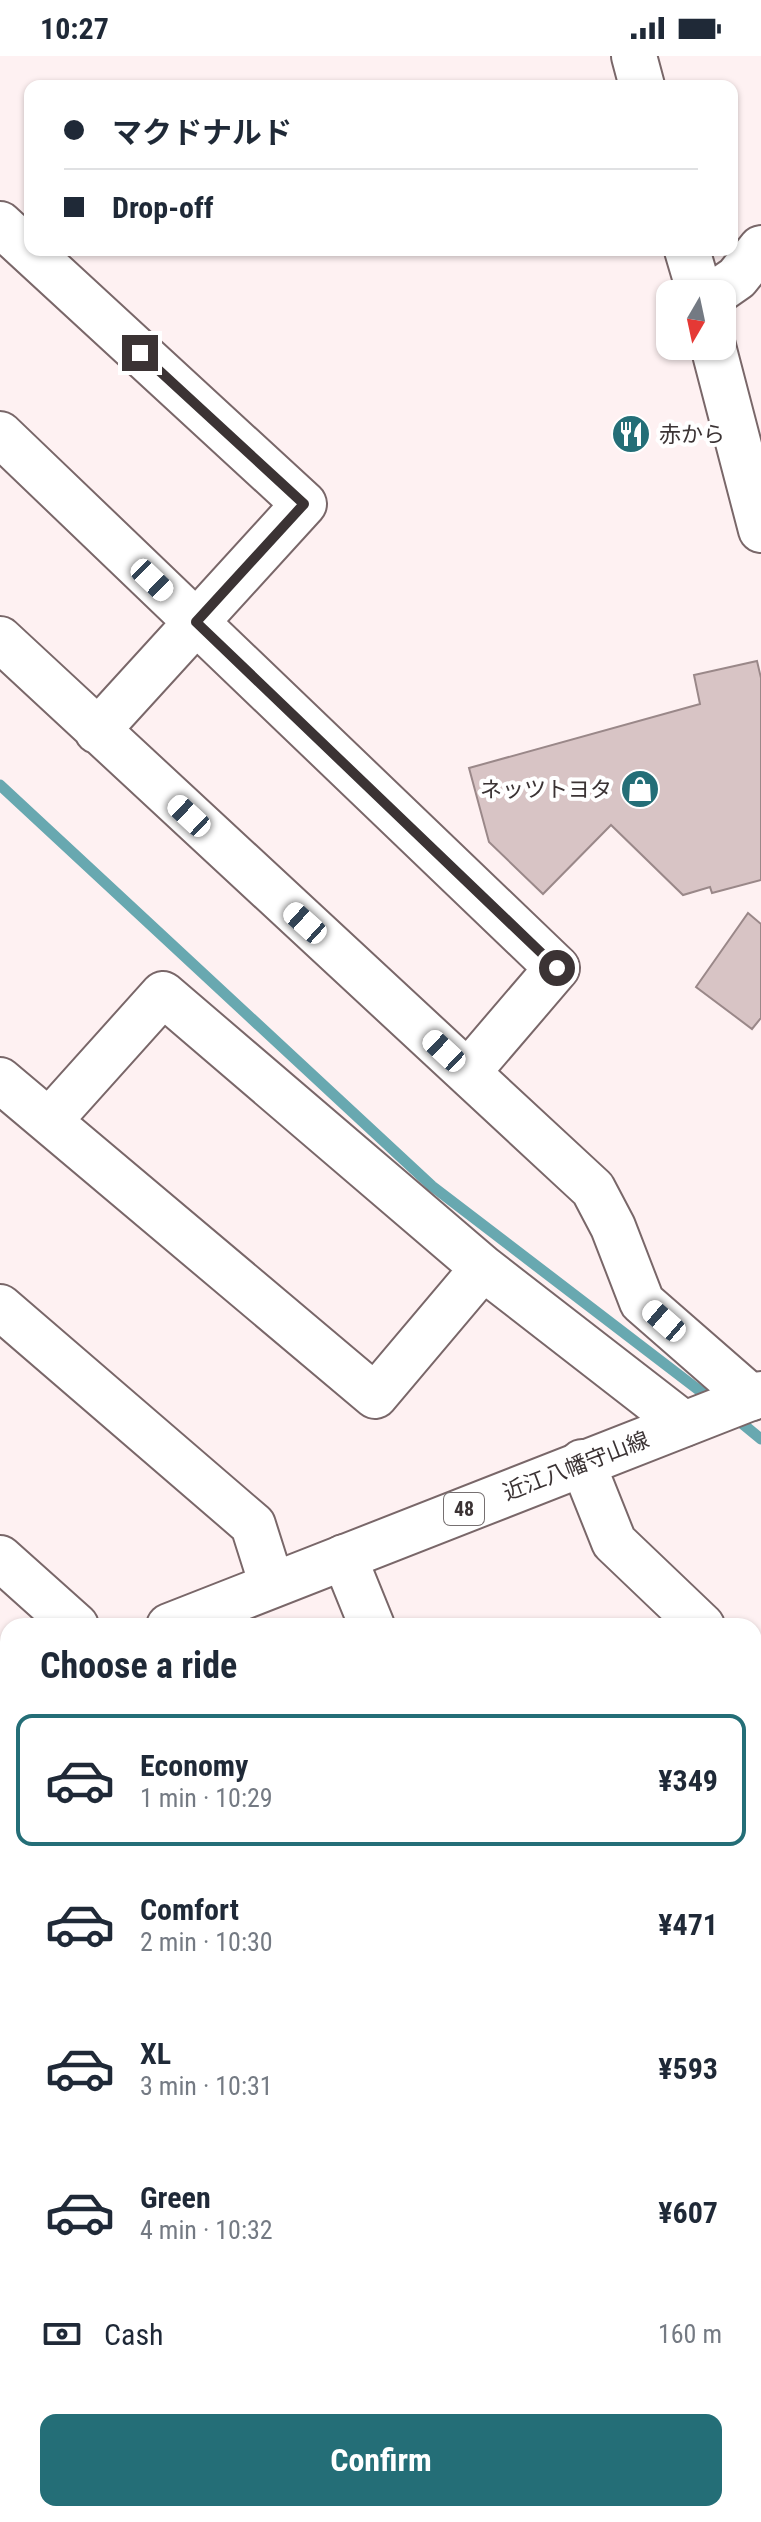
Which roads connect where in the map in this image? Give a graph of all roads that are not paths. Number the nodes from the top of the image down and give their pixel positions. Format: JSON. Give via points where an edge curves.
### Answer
{"nodes":[{"id":1,"x":634,"y":56,"type":"edge"},
{"id":2,"x":640,"y":80,"type":"edge"},
{"id":3,"x":0,"y":224,"type":"edge"},
{"id":4,"x":24,"y":246,"type":"edge"},
{"id":5,"x":761,"y":248,"type":"edge"},
{"id":6,"x":35,"y":256,"type":"edge"},
{"id":7,"x":689,"y":256,"type":"edge"},
{"id":8,"x":696,"y":280,"type":"edge"},
{"id":9,"x":734,"y":280,"type":"edge"},
{"id":10,"x":717,"y":360,"type":"edge"},
{"id":11,"x":0,"y":434,"type":"edge"},
{"id":12,"x":761,"y":530,"type":"edge"},
{"id":13,"x":196,"y":622,"type":"junction"},
{"id":14,"x":0,"y":639,"type":"edge"},
{"id":15,"x":97,"y":731,"type":"junction"},
{"id":16,"x":468,"y":1072,"type":"junction"},
{"id":17,"x":0,"y":1080,"type":"edge"},
{"id":18,"x":49,"y":1121,"type":"junction"},
{"id":19,"x":483,"y":1268,"type":"junction"},
{"id":20,"x":0,"y":1307,"type":"edge"},
{"id":21,"x":756,"y":1396,"type":"edge"},
{"id":22,"x":684,"y":1424,"type":"junction"},
{"id":23,"x":582,"y":1462,"type":"junction"},
{"id":24,"x":344,"y":1557,"type":"junction"},
{"id":25,"x":0,"y":1558,"type":"edge"},
{"id":26,"x":272,"y":1585,"type":"junction"},
{"id":27,"x":67,"y":1618,"type":"edge"},
{"id":28,"x":189,"y":1618,"type":"edge"},
{"id":29,"x":369,"y":1618,"type":"edge"},
{"id":30,"x":694,"y":1618,"type":"edge"}],
"edges":[{"from":1,"to":2,"type":"street"},
{"from":3,"to":4,"type":"street"},
{"from":5,"to":9,"type":"street"},
{"from":6,"to":13,"type":"street","via":[[304,504]]},
{"from":7,"to":8,"type":"street"},
{"from":10,"to":12,"type":"street"},
{"from":11,"to":13,"type":"street"},
{"from":13,"to":15,"type":"street"},
{"from":13,"to":16,"type":"street","via":[[557,968]]},
{"from":14,"to":15,"type":"street"},
{"from":15,"to":16,"type":"street"},
{"from":16,"to":21,"type":"street","via":[[593,1189],[642,1302]]},
{"from":17,"to":18,"type":"street"},
{"from":18,"to":19,"type":"street","via":[[163,994]]},
{"from":18,"to":19,"type":"street","via":[[375,1396]]},
{"from":19,"to":22,"type":"street"},
{"from":20,"to":26,"type":"street","via":[[253,1525]]},
{"from":21,"to":22,"type":"street","name":"近江八幡守山線","number":"48"},
{"from":22,"to":23,"type":"street","name":"近江八幡守山線","number":"48"},
{"from":23,"to":24,"type":"street","name":"近江八幡守山線","number":"48"},
{"from":23,"to":30,"type":"street","via":[[614,1542]]},
{"from":24,"to":26,"type":"street","name":"近江八幡守山線","number":"48"},
{"from":24,"to":29,"type":"street"},
{"from":25,"to":27,"type":"street"},
{"from":26,"to":28,"type":"street","name":"近江八幡守山線","number":"48"}]}
